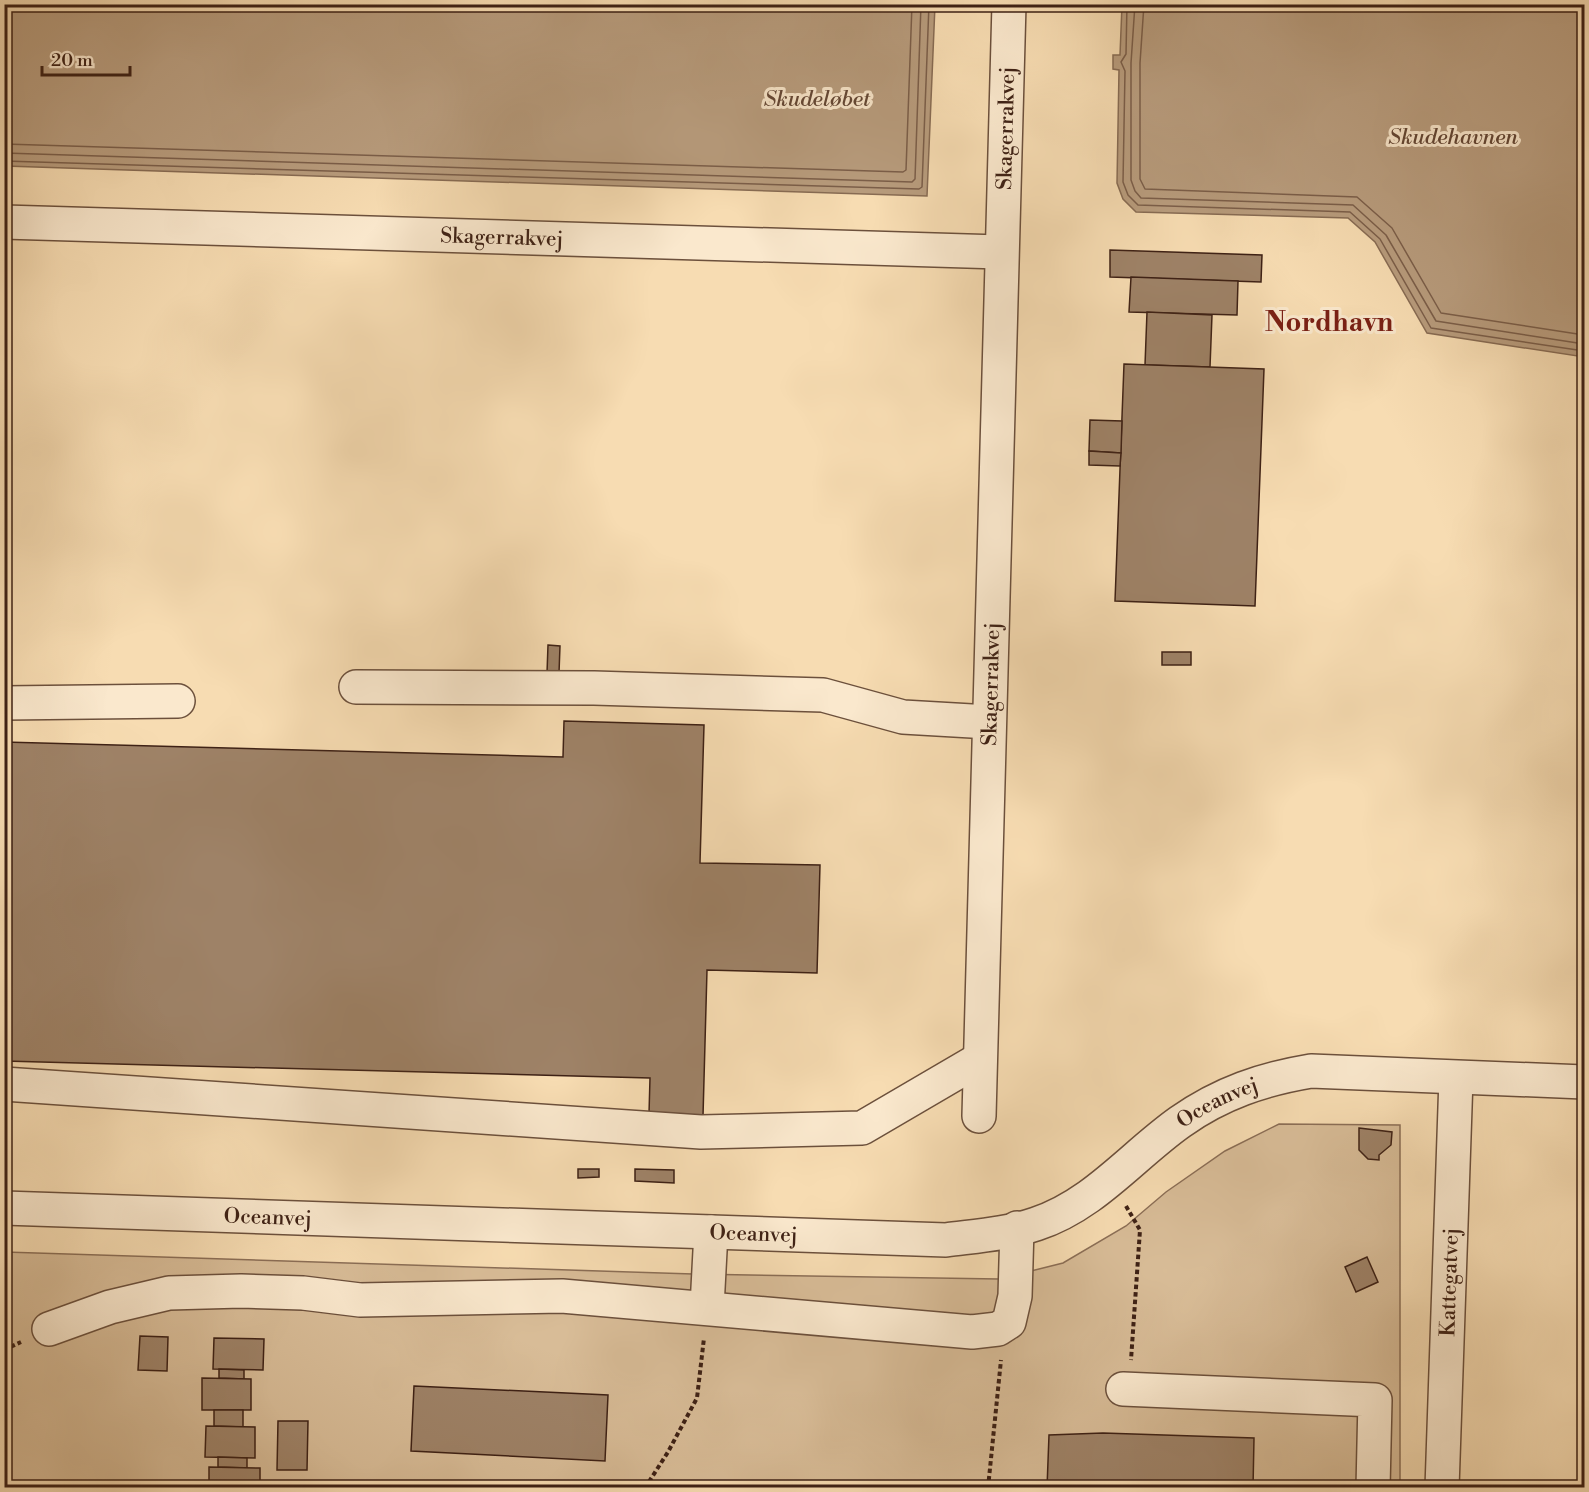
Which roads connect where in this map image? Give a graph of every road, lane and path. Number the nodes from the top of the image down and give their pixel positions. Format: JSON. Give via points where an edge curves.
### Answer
{"nodes":[{"id":1,"x":1009,"y":4,"type":"edge"},
{"id":2,"x":4,"y":222,"type":"edge"},
{"id":3,"x":1000,"y":252,"type":"junction"},
{"id":4,"x":356,"y":687,"type":"dead end"},
{"id":5,"x":178,"y":700,"type":"dead end"},
{"id":6,"x":4,"y":703,"type":"edge"},
{"id":7,"x":989,"y":723,"type":"junction"},
{"id":8,"x":980,"y":1059,"type":"junction"},
{"id":9,"x":1456,"y":1078,"type":"junction"},
{"id":10,"x":1584,"y":1082,"type":"edge"},
{"id":11,"x":4,"y":1084,"type":"edge"},
{"id":12,"x":979,"y":1116,"type":"dead end"},
{"id":13,"x":1111,"y":1179,"type":"junction"},
{"id":14,"x":4,"y":1208,"type":"edge"},
{"id":15,"x":1017,"y":1228,"type":"junction"},
{"id":16,"x":711,"y":1232,"type":"junction"},
{"id":17,"x":707,"y":1307,"type":"junction"},
{"id":18,"x":49,"y":1329,"type":"dead end"},
{"id":19,"x":998,"y":1329,"type":"junction"},
{"id":20,"x":1126,"y":1389,"type":"joint"},
{"id":21,"x":645,"y":1488,"type":"edge"},
{"id":22,"x":988,"y":1488,"type":"edge"},
{"id":23,"x":1372,"y":1488,"type":"edge"},
{"id":24,"x":1442,"y":1488,"type":"edge"}],
"edges":[{"from":1,"to":3,"type":"street","name":"Skagerrakvej"},
{"from":2,"to":3,"type":"street","name":"Skagerrakvej"},
{"from":3,"to":7,"type":"street","name":"Skagerrakvej"},
{"from":4,"to":7,"type":"street","via":[[594,688],[823,695],[903,717]]},
{"from":5,"to":6,"type":"street"},
{"from":7,"to":8,"type":"street","name":"Skagerrakvej"},
{"from":8,"to":11,"type":"street","via":[[862,1128],[701,1132]]},
{"from":8,"to":12,"type":"street","name":"Skagerrakvej"},
{"from":9,"to":10,"type":"street","name":"Oceanvej"},
{"from":9,"to":13,"type":"street","name":"Oceanvej","via":[[1311,1071],[1276,1077],[1208,1103]]},
{"from":9,"to":24,"type":"street","name":"Kattegatvej"},
{"from":13,"to":15,"type":"street","name":"Oceanvej","via":[[1095,1193],[1037,1224]]},
{"from":13,"to":20,"type":"path","via":[[1140,1230]]},
{"from":14,"to":16,"type":"street","name":"Oceanvej"},
{"from":15,"to":16,"type":"street","name":"Oceanvej","via":[[946,1240]]},
{"from":15,"to":19,"type":"street","via":[[1015,1296],[1009,1322]]},
{"from":16,"to":17,"type":"street"},
{"from":17,"to":18,"type":"street","via":[[562,1296],[360,1300],[303,1293],[183,1292],[110,1307]]},
{"from":17,"to":19,"type":"street","via":[[972,1332]]},
{"from":17,"to":21,"type":"path","via":[[697,1398]]},
{"from":19,"to":22,"type":"path","via":[[1002,1372]]},
{"from":20,"to":23,"type":"street","via":[[1375,1400]]}]}
